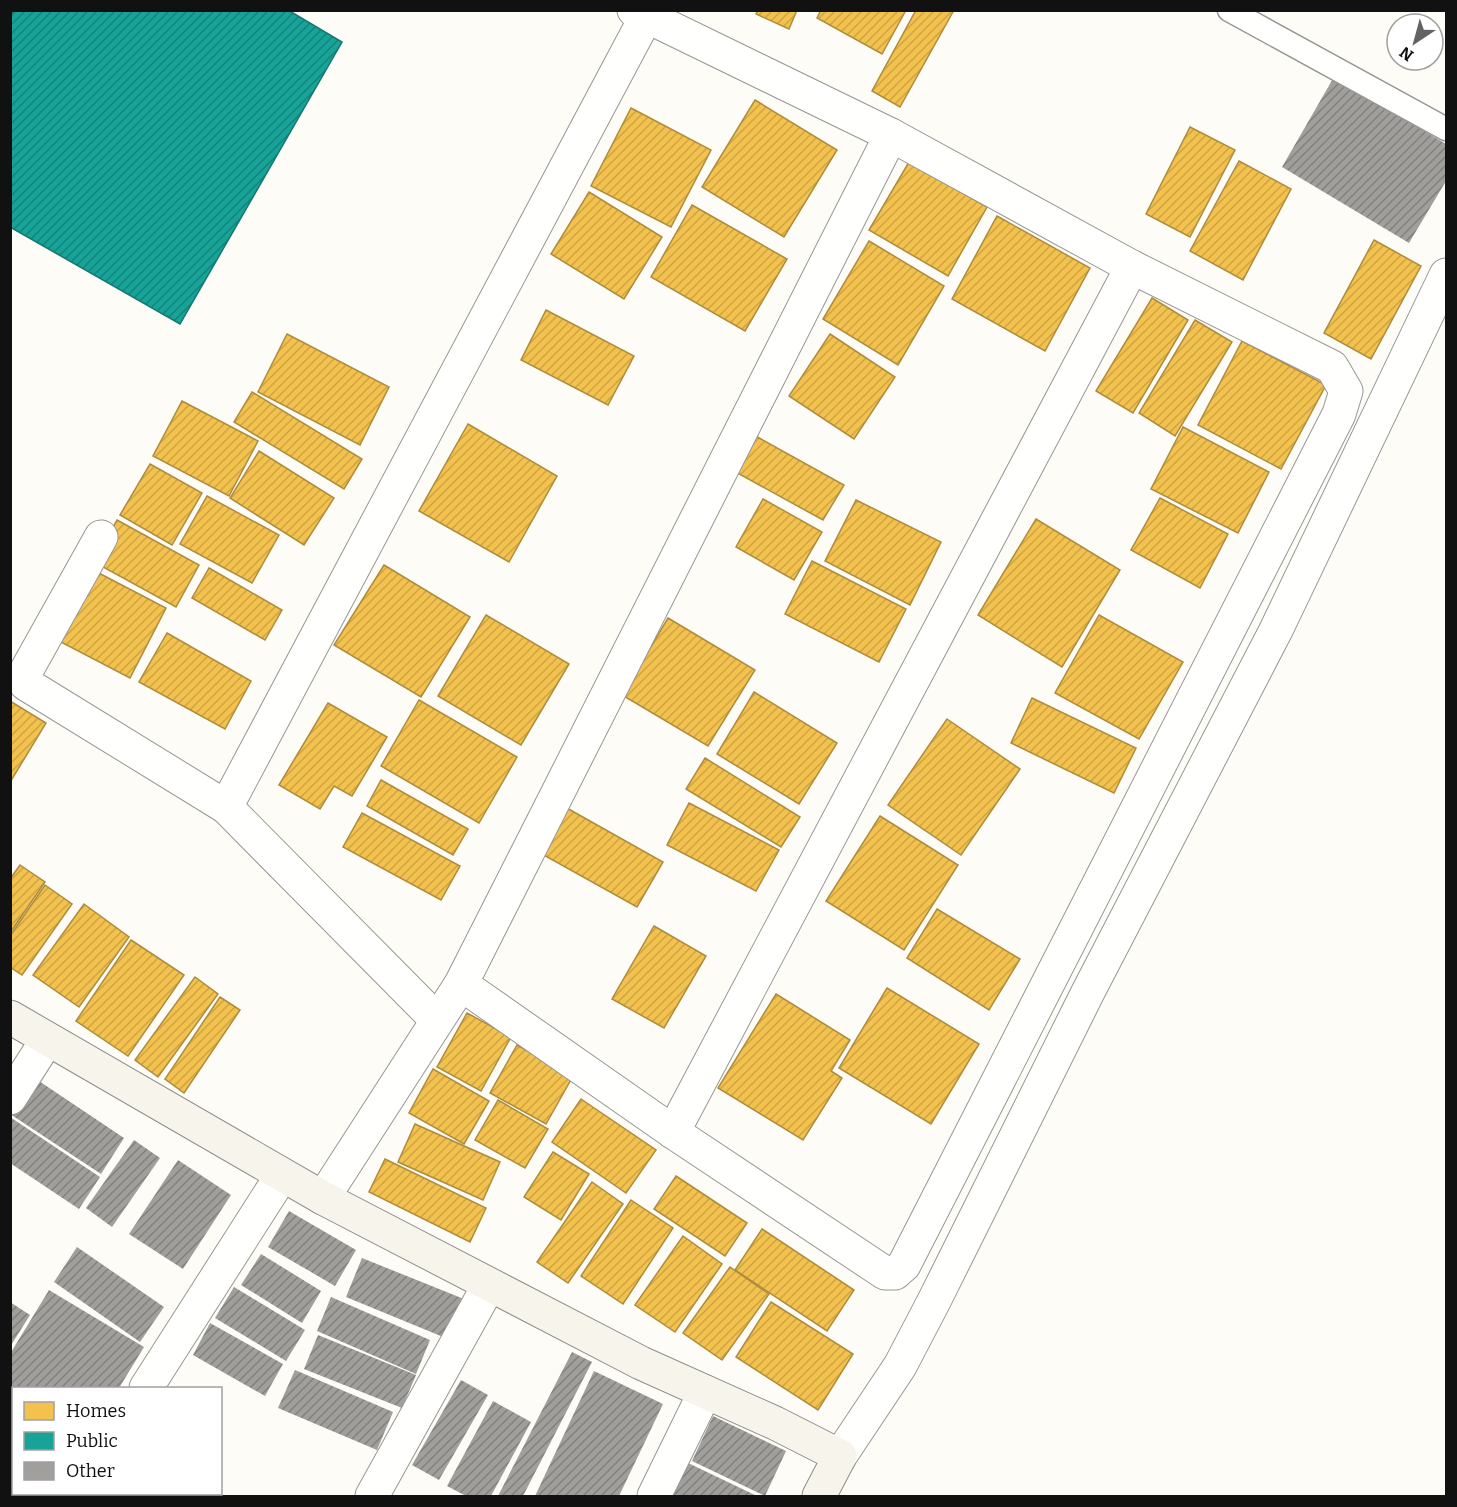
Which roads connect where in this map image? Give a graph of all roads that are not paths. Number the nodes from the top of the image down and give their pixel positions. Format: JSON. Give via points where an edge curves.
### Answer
{"nodes":[{"id":1,"x":1229,"y":10,"type":"edge"},
{"id":2,"x":640,"y":14,"type":"edge"},
{"id":3,"x":1446,"y":129,"type":"edge"},
{"id":4,"x":891,"y":135,"type":"junction"},
{"id":5,"x":1132,"y":267,"type":"junction"},
{"id":6,"x":1446,"y":274,"type":"edge"},
{"id":7,"x":101,"y":537,"type":"dead end"},
{"id":8,"x":226,"y":807,"type":"junction"},
{"id":9,"x":461,"y":984,"type":"junction"},
{"id":10,"x":10,"y":1017,"type":"edge"},
{"id":11,"x":437,"y":1020,"type":"junction"},
{"id":12,"x":47,"y":1040,"type":"junction"},
{"id":13,"x":10,"y":1098,"type":"edge"},
{"id":14,"x":673,"y":1132,"type":"junction"},
{"id":15,"x":282,"y":1175,"type":"junction"},
{"id":16,"x":323,"y":1198,"type":"junction"},
{"id":17,"x":489,"y":1285,"type":"junction"},
{"id":18,"x":147,"y":1387,"type":"edge"},
{"id":19,"x":705,"y":1392,"type":"junction"},
{"id":20,"x":840,"y":1456,"type":"junction"},
{"id":21,"x":372,"y":1497,"type":"edge"},
{"id":22,"x":654,"y":1497,"type":"edge"},
{"id":23,"x":819,"y":1497,"type":"edge"}],
"edges":[{"from":1,"to":3,"type":"lane"},
{"from":2,"to":4,"type":"street"},
{"from":2,"to":8,"type":"street"},
{"from":4,"to":5,"type":"street"},
{"from":4,"to":9,"type":"street"},
{"from":5,"to":14,"type":"street"},
{"from":5,"to":14,"type":"street","via":[[1332,367],[1346,392],[1339,414],[904,1265],[895,1273],[885,1273]]},
{"from":6,"to":20,"type":"street","via":[[1276,630],[1088,992],[934,1301],[900,1366]]},
{"from":7,"to":8,"type":"street","via":[[23,678],[26,684]]},
{"from":8,"to":11,"type":"street"},
{"from":9,"to":11,"type":"street"},
{"from":9,"to":14,"type":"street"},
{"from":10,"to":12,"type":"street"},
{"from":11,"to":16,"type":"street"},
{"from":12,"to":13,"type":"street"},
{"from":12,"to":15,"type":"street"},
{"from":15,"to":16,"type":"street"},
{"from":15,"to":18,"type":"street"},
{"from":16,"to":17,"type":"street"},
{"from":17,"to":19,"type":"street"},
{"from":17,"to":21,"type":"street"},
{"from":19,"to":20,"type":"street"},
{"from":19,"to":22,"type":"street"},
{"from":20,"to":23,"type":"street"}]}
